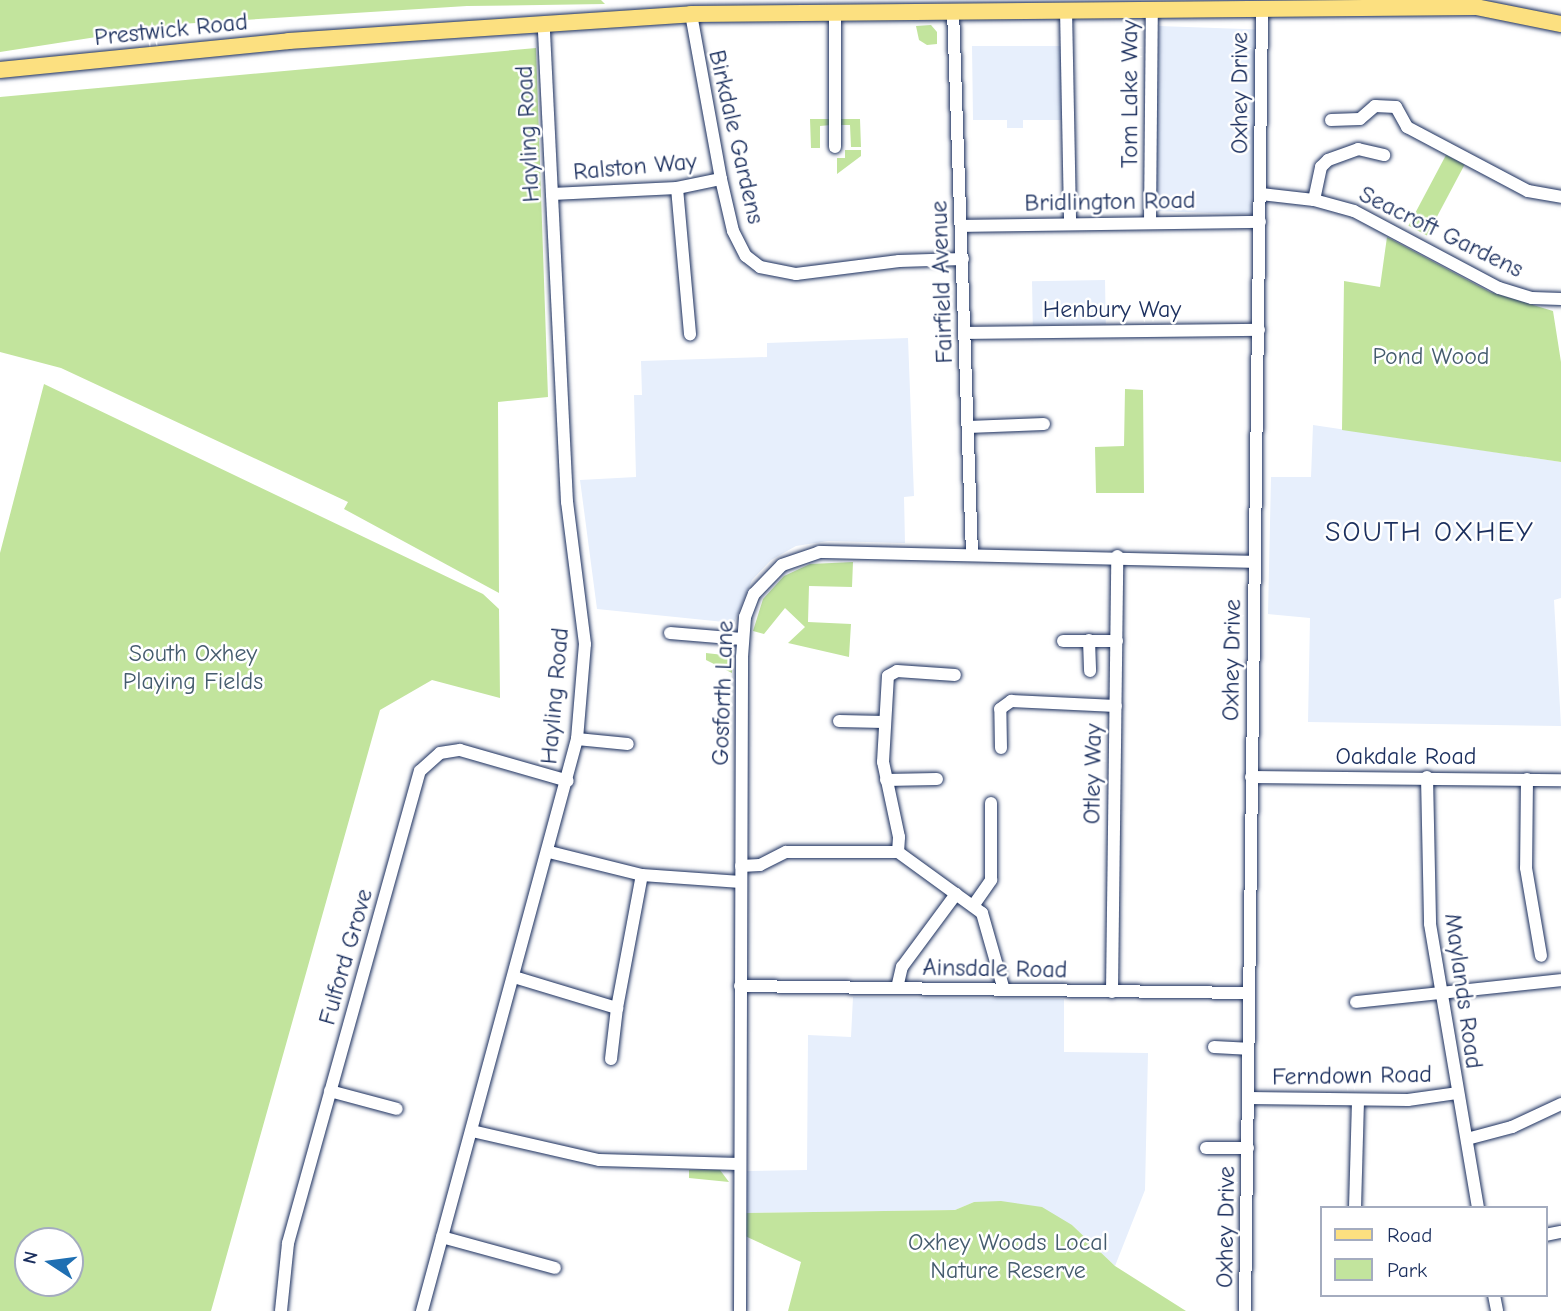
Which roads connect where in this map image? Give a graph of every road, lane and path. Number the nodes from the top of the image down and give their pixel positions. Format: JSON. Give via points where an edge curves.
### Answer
{"nodes":[{"id":1,"x":1370,"y":4,"type":"edge"},
{"id":2,"x":933,"y":5,"type":"edge"},
{"id":3,"x":973,"y":5,"type":"edge"},
{"id":4,"x":1152,"y":8,"type":"junction"},
{"id":5,"x":1066,"y":9,"type":"junction"},
{"id":6,"x":1262,"y":9,"type":"junction"},
{"id":7,"x":953,"y":10,"type":"junction"},
{"id":8,"x":835,"y":11,"type":"junction"},
{"id":9,"x":691,"y":14,"type":"junction"},
{"id":10,"x":544,"y":24,"type":"junction"},
{"id":11,"x":1561,"y":24,"type":"edge"},
{"id":12,"x":0,"y":70,"type":"edge"},
{"id":13,"x":1332,"y":120,"type":"dead end"},
{"id":14,"x":835,"y":147,"type":"dead end"},
{"id":15,"x":1384,"y":155,"type":"dead end"},
{"id":16,"x":721,"y":179,"type":"junction"},
{"id":17,"x":677,"y":188,"type":"junction"},
{"id":18,"x":552,"y":194,"type":"junction"},
{"id":19,"x":1261,"y":194,"type":"junction"},
{"id":20,"x":1561,"y":197,"type":"edge"},
{"id":21,"x":1314,"y":200,"type":"junction"},
{"id":22,"x":1150,"y":222,"type":"junction"},
{"id":23,"x":1261,"y":222,"type":"junction"},
{"id":24,"x":1070,"y":223,"type":"junction"},
{"id":25,"x":961,"y":226,"type":"junction"},
{"id":26,"x":963,"y":259,"type":"junction"},
{"id":27,"x":1561,"y":299,"type":"edge"},
{"id":28,"x":1259,"y":330,"type":"junction"},
{"id":29,"x":965,"y":333,"type":"junction"},
{"id":30,"x":690,"y":334,"type":"dead end"},
{"id":31,"x":1044,"y":424,"type":"dead end"},
{"id":32,"x":968,"y":427,"type":"junction"},
{"id":33,"x":972,"y":554,"type":"junction"},
{"id":34,"x":1117,"y":556,"type":"junction"},
{"id":35,"x":1254,"y":562,"type":"junction"},
{"id":36,"x":670,"y":633,"type":"dead end"},
{"id":37,"x":742,"y":639,"type":"junction"},
{"id":38,"x":1089,"y":640,"type":"junction"},
{"id":39,"x":1063,"y":641,"type":"dead end"},
{"id":40,"x":1116,"y":641,"type":"junction"},
{"id":41,"x":1090,"y":671,"type":"dead end"},
{"id":42,"x":955,"y":675,"type":"dead end"},
{"id":43,"x":1116,"y":706,"type":"junction"},
{"id":44,"x":839,"y":721,"type":"dead end"},
{"id":45,"x":884,"y":722,"type":"junction"},
{"id":46,"x":577,"y":739,"type":"junction"},
{"id":47,"x":628,"y":744,"type":"dead end"},
{"id":48,"x":1001,"y":748,"type":"dead end"},
{"id":49,"x":1251,"y":777,"type":"junction"},
{"id":50,"x":1427,"y":777,"type":"junction"},
{"id":51,"x":937,"y":779,"type":"dead end"},
{"id":52,"x":1527,"y":779,"type":"junction"},
{"id":53,"x":886,"y":780,"type":"junction"},
{"id":54,"x":1561,"y":780,"type":"edge"},
{"id":55,"x":568,"y":781,"type":"junction"},
{"id":56,"x":991,"y":803,"type":"dead end"},
{"id":57,"x":549,"y":852,"type":"junction"},
{"id":58,"x":898,"y":852,"type":"junction"},
{"id":59,"x":741,"y":866,"type":"junction"},
{"id":60,"x":642,"y":875,"type":"junction"},
{"id":61,"x":741,"y":882,"type":"junction"},
{"id":62,"x":956,"y":894,"type":"junction"},
{"id":63,"x":973,"y":906,"type":"junction"},
{"id":64,"x":1541,"y":956,"type":"dead end"},
{"id":65,"x":514,"y":977,"type":"junction"},
{"id":66,"x":1561,"y":980,"type":"edge"},
{"id":67,"x":740,"y":986,"type":"junction"},
{"id":68,"x":897,"y":988,"type":"junction"},
{"id":69,"x":1004,"y":990,"type":"junction"},
{"id":70,"x":1112,"y":992,"type":"junction"},
{"id":71,"x":1249,"y":993,"type":"junction"},
{"id":72,"x":1439,"y":995,"type":"junction"},
{"id":73,"x":1356,"y":1002,"type":"dead end"},
{"id":74,"x":617,"y":1008,"type":"junction"},
{"id":75,"x":1214,"y":1047,"type":"dead end"},
{"id":76,"x":1247,"y":1049,"type":"junction"},
{"id":77,"x":611,"y":1059,"type":"dead end"},
{"id":78,"x":330,"y":1091,"type":"junction"},
{"id":79,"x":1457,"y":1093,"type":"junction"},
{"id":80,"x":1248,"y":1098,"type":"junction"},
{"id":81,"x":1357,"y":1100,"type":"junction"},
{"id":82,"x":1561,"y":1104,"type":"edge"},
{"id":83,"x":397,"y":1110,"type":"dead end"},
{"id":84,"x":472,"y":1131,"type":"junction"},
{"id":85,"x":1467,"y":1139,"type":"junction"},
{"id":86,"x":1206,"y":1148,"type":"dead end"},
{"id":87,"x":1248,"y":1148,"type":"junction"},
{"id":88,"x":739,"y":1164,"type":"junction"},
{"id":89,"x":1355,"y":1206,"type":"edge"},
{"id":90,"x":1478,"y":1206,"type":"edge"},
{"id":91,"x":442,"y":1237,"type":"junction"},
{"id":92,"x":555,"y":1268,"type":"dead end"},
{"id":93,"x":281,"y":1311,"type":"edge"},
{"id":94,"x":422,"y":1311,"type":"edge"},
{"id":95,"x":740,"y":1311,"type":"edge"},
{"id":96,"x":1245,"y":1311,"type":"edge"}],
"edges":[{"from":1,"to":6,"type":"main road","name":"Prestwick Road"},
{"from":1,"to":11,"type":"main road","name":"Prestwick Road","via":[[1476,7]]},
{"from":2,"to":7,"type":"main road","name":"Prestwick Road"},
{"from":2,"to":8,"type":"main road","name":"Prestwick Road"},
{"from":3,"to":5,"type":"main road","name":"Prestwick Road"},
{"from":3,"to":7,"type":"main road","name":"Prestwick Road"},
{"from":4,"to":5,"type":"main road","name":"Prestwick Road"},
{"from":4,"to":6,"type":"main road","name":"Prestwick Road"},
{"from":4,"to":22,"type":"street","name":"Tom Lake Way"},
{"from":5,"to":24,"type":"street"},
{"from":6,"to":19,"type":"street","name":"Oxhey Drive"},
{"from":7,"to":25,"type":"street","name":"Fairfield Avenue"},
{"from":8,"to":9,"type":"main road","name":"Prestwick Road"},
{"from":8,"to":14,"type":"street"},
{"from":9,"to":10,"type":"main road","name":"Prestwick Road"},
{"from":9,"to":16,"type":"street","name":"Birkdale Gardens"},
{"from":10,"to":12,"type":"main road","name":"Prestwick Road","via":[[289,41]]},
{"from":10,"to":18,"type":"street","name":"Hayling Road"},
{"from":13,"to":20,"type":"street","via":[[1360,119],[1375,106],[1396,107],[1407,127],[1528,191]]},
{"from":15,"to":21,"type":"street","via":[[1358,149],[1328,160],[1321,167]]},
{"from":16,"to":17,"type":"street","name":"Ralston Way"},
{"from":16,"to":26,"type":"street","name":"Birkdale Gardens","via":[[733,231],[746,256],[760,267],[796,274],[899,261]]},
{"from":17,"to":18,"type":"street","name":"Ralston Way"},
{"from":17,"to":30,"type":"street"},
{"from":18,"to":46,"type":"street","name":"Hayling Road","via":[[568,502],[585,644]]},
{"from":19,"to":21,"type":"street","name":"Seacroft Gardens"},
{"from":19,"to":23,"type":"street","name":"Oxhey Drive"},
{"from":21,"to":27,"type":"street","name":"Seacroft Gardens","via":[[1368,217],[1499,288],[1532,298]]},
{"from":22,"to":23,"type":"street","name":"Bridlington Road"},
{"from":22,"to":24,"type":"street","name":"Bridlington Road"},
{"from":23,"to":28,"type":"street","name":"Oxhey Drive"},
{"from":24,"to":25,"type":"street","name":"Bridlington Road"},
{"from":25,"to":26,"type":"street","name":"Fairfield Avenue"},
{"from":26,"to":29,"type":"street","name":"Fairfield Avenue"},
{"from":28,"to":29,"type":"street","name":"Henbury Way"},
{"from":28,"to":35,"type":"street","name":"Oxhey Drive"},
{"from":29,"to":32,"type":"street","name":"Fairfield Avenue"},
{"from":31,"to":32,"type":"street"},
{"from":32,"to":33,"type":"street","name":"Fairfield Avenue"},
{"from":33,"to":34,"type":"street","name":"Gosforth Lane"},
{"from":33,"to":37,"type":"street","name":"Gosforth Lane","via":[[827,551],[798,557],[774,570],[754,594]]},
{"from":34,"to":35,"type":"street","name":"Gosforth Lane"},
{"from":34,"to":40,"type":"street","name":"Otley Way"},
{"from":35,"to":49,"type":"street","name":"Oxhey Drive"},
{"from":36,"to":37,"type":"street"},
{"from":37,"to":59,"type":"street","name":"Gosforth Lane"},
{"from":38,"to":39,"type":"street"},
{"from":38,"to":40,"type":"street"},
{"from":38,"to":41,"type":"street"},
{"from":40,"to":43,"type":"street","name":"Otley Way"},
{"from":42,"to":45,"type":"street","via":[[893,672],[887,682]]},
{"from":43,"to":48,"type":"street","via":[[1011,701],[1000,709]]},
{"from":43,"to":70,"type":"street","name":"Otley Way"},
{"from":44,"to":45,"type":"street"},
{"from":45,"to":53,"type":"street"},
{"from":46,"to":47,"type":"street"},
{"from":46,"to":55,"type":"street","name":"Hayling Road"},
{"from":49,"to":50,"type":"street","name":"Oakdale Road"},
{"from":49,"to":71,"type":"street","name":"Oxhey Drive"},
{"from":50,"to":52,"type":"street","name":"Oakdale Road"},
{"from":50,"to":72,"type":"street","name":"Maylands Road","via":[[1427,876]]},
{"from":51,"to":53,"type":"street"},
{"from":52,"to":54,"type":"street","name":"Oakdale Road"},
{"from":52,"to":64,"type":"street","via":[[1526,869]]},
{"from":53,"to":58,"type":"street"},
{"from":55,"to":57,"type":"street","name":"Hayling Road"},
{"from":55,"to":78,"type":"street","name":"Fulford Grove","via":[[460,750],[440,752],[424,765]]},
{"from":56,"to":63,"type":"street","via":[[991,880]]},
{"from":57,"to":60,"type":"street"},
{"from":57,"to":65,"type":"street","name":"Hayling Road"},
{"from":58,"to":59,"type":"street","via":[[786,852],[760,865]]},
{"from":58,"to":62,"type":"street"},
{"from":59,"to":61,"type":"street","name":"Gosforth Lane"},
{"from":60,"to":61,"type":"street"},
{"from":60,"to":74,"type":"street"},
{"from":61,"to":67,"type":"street","name":"Gosforth Lane"},
{"from":62,"to":63,"type":"street"},
{"from":62,"to":68,"type":"street","via":[[902,967]]},
{"from":63,"to":69,"type":"street","via":[[986,919]]},
{"from":65,"to":74,"type":"street"},
{"from":65,"to":84,"type":"street","name":"Hayling Road"},
{"from":66,"to":72,"type":"street","via":[[1544,978]]},
{"from":67,"to":68,"type":"street","name":"Ainsdale Road"},
{"from":67,"to":88,"type":"street","name":"Gosforth Lane"},
{"from":68,"to":69,"type":"street","name":"Ainsdale Road"},
{"from":69,"to":70,"type":"street","name":"Ainsdale Road"},
{"from":70,"to":71,"type":"street","name":"Ainsdale Road"},
{"from":71,"to":76,"type":"street","name":"Oxhey Drive"},
{"from":72,"to":73,"type":"street"},
{"from":72,"to":79,"type":"street","name":"Maylands Road"},
{"from":74,"to":77,"type":"street"},
{"from":75,"to":76,"type":"street"},
{"from":76,"to":80,"type":"street","name":"Oxhey Drive"},
{"from":78,"to":83,"type":"street"},
{"from":78,"to":93,"type":"street","name":"Fulford Grove","via":[[288,1243]]},
{"from":79,"to":81,"type":"street","name":"Ferndown Road"},
{"from":79,"to":85,"type":"street","name":"Maylands Road"},
{"from":80,"to":81,"type":"street","name":"Ferndown Road"},
{"from":80,"to":87,"type":"street","name":"Oxhey Drive"},
{"from":81,"to":89,"type":"street"},
{"from":82,"to":85,"type":"street","via":[[1512,1128]]},
{"from":84,"to":88,"type":"street","via":[[599,1160]]},
{"from":84,"to":91,"type":"street","name":"Hayling Road"},
{"from":85,"to":90,"type":"street","name":"Maylands Road"},
{"from":86,"to":87,"type":"street"},
{"from":87,"to":96,"type":"street","name":"Oxhey Drive"},
{"from":88,"to":95,"type":"street","name":"Gosforth Lane"},
{"from":91,"to":92,"type":"street"},
{"from":91,"to":94,"type":"street","name":"Hayling Road"}]}
